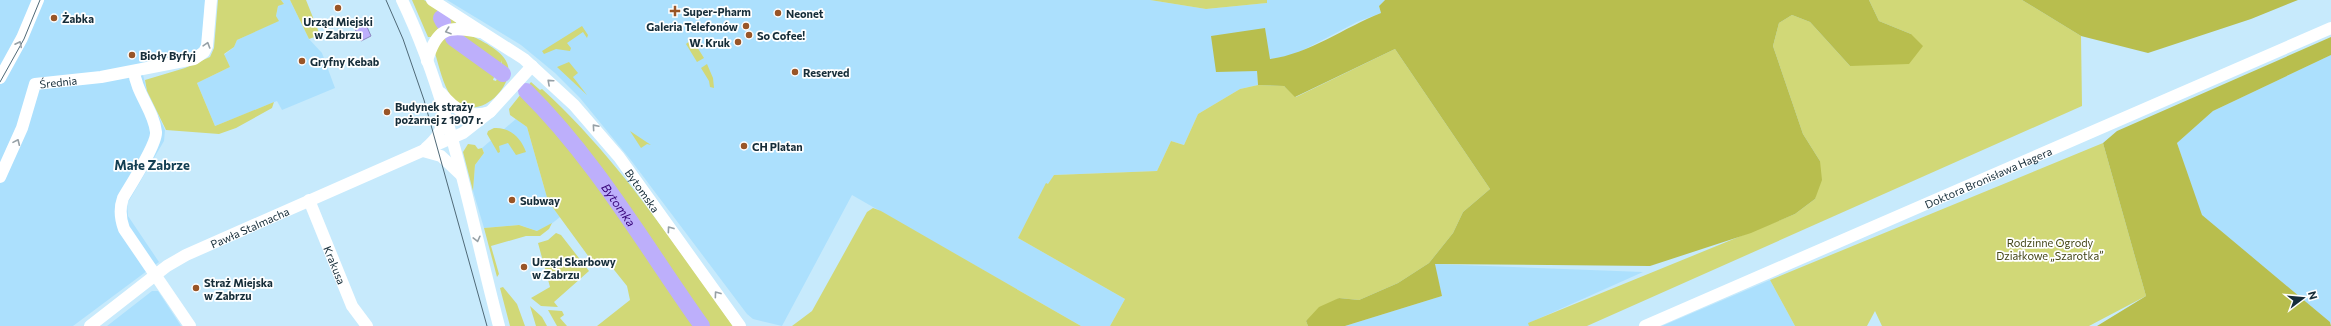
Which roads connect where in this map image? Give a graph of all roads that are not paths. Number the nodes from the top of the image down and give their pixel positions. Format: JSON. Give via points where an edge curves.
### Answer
{"nodes":[{"id":1,"x":38,"y":0,"type":"edge"},
{"id":2,"x":211,"y":0,"type":"edge"},
{"id":3,"x":402,"y":0,"type":"edge"},
{"id":4,"x":432,"y":0,"type":"edge"},
{"id":5,"x":2331,"y":28,"type":"edge"},
{"id":6,"x":486,"y":33,"type":"junction"},
{"id":7,"x":427,"y":61,"type":"junction"},
{"id":8,"x":532,"y":66,"type":"junction"},
{"id":9,"x":134,"y":71,"type":"junction"},
{"id":10,"x":0,"y":78,"type":"edge"},
{"id":11,"x":436,"y":87,"type":"junction"},
{"id":12,"x":491,"y":111,"type":"junction"},
{"id":13,"x":452,"y":139,"type":"junction"},
{"id":14,"x":423,"y":151,"type":"junction"},
{"id":15,"x":461,"y":175,"type":"junction"},
{"id":16,"x":0,"y":177,"type":"edge"},
{"id":17,"x":309,"y":200,"type":"junction"},
{"id":18,"x":156,"y":275,"type":"junction"},
{"id":19,"x":90,"y":326,"type":"edge"},
{"id":20,"x":190,"y":326,"type":"edge"},
{"id":21,"x":367,"y":326,"type":"edge"},
{"id":22,"x":499,"y":326,"type":"edge"},
{"id":23,"x":740,"y":326,"type":"edge"},
{"id":24,"x":1645,"y":326,"type":"edge"}],
"edges":[{"from":10,"to":1,"type":"street","one_way":true,"via":[[22,38]]},
{"from":9,"to":2,"type":"street","name":"Średnia","one_way":true,"via":[[200,56],[209,39]]},
{"from":3,"to":7,"type":"street"},
{"from":4,"to":6,"type":"street"},
{"from":5,"to":24,"type":"street","name":"Doktora Bronisława Hagera"},
{"from":6,"to":7,"type":"street","name":"Bytomska","one_way":true,"via":[[460,28],[443,32],[434,41]]},
{"from":6,"to":8,"type":"street","name":"Bytomska"},
{"from":7,"to":11,"type":"street"},
{"from":8,"to":12,"type":"street"},
{"from":23,"to":8,"type":"street","name":"Bytomska","one_way":true,"via":[[608,143],[568,98]]},
{"from":16,"to":9,"type":"street","name":"Średnia","one_way":true,"via":[[18,141],[35,84]]},
{"from":9,"to":18,"type":"street","via":[[136,84],[154,124],[156,137],[123,198],[120,213],[124,229]]},
{"from":11,"to":12,"type":"street","via":[[449,103],[463,112],[480,115]]},
{"from":11,"to":13,"type":"street"},
{"from":11,"to":14,"type":"street","name":"Pawła Stalmacha","via":[[442,127],[436,138]]},
{"from":12,"to":13,"type":"street","via":[[474,126]]},
{"from":13,"to":14,"type":"street","name":"Pawła Stalmacha"},
{"from":13,"to":15,"type":"street"},
{"from":14,"to":15,"type":"street","via":[[441,156]]},
{"from":14,"to":17,"type":"street","name":"Pawła Stalmacha"},
{"from":15,"to":22,"type":"street","one_way":true},
{"from":17,"to":18,"type":"street","name":"Pawła Stalmacha","via":[[186,255]]},
{"from":17,"to":21,"type":"street","name":"Krakusa","via":[[352,306]]},
{"from":18,"to":19,"type":"street","name":"Pawła Stalmacha"},
{"from":18,"to":20,"type":"street"}]}
